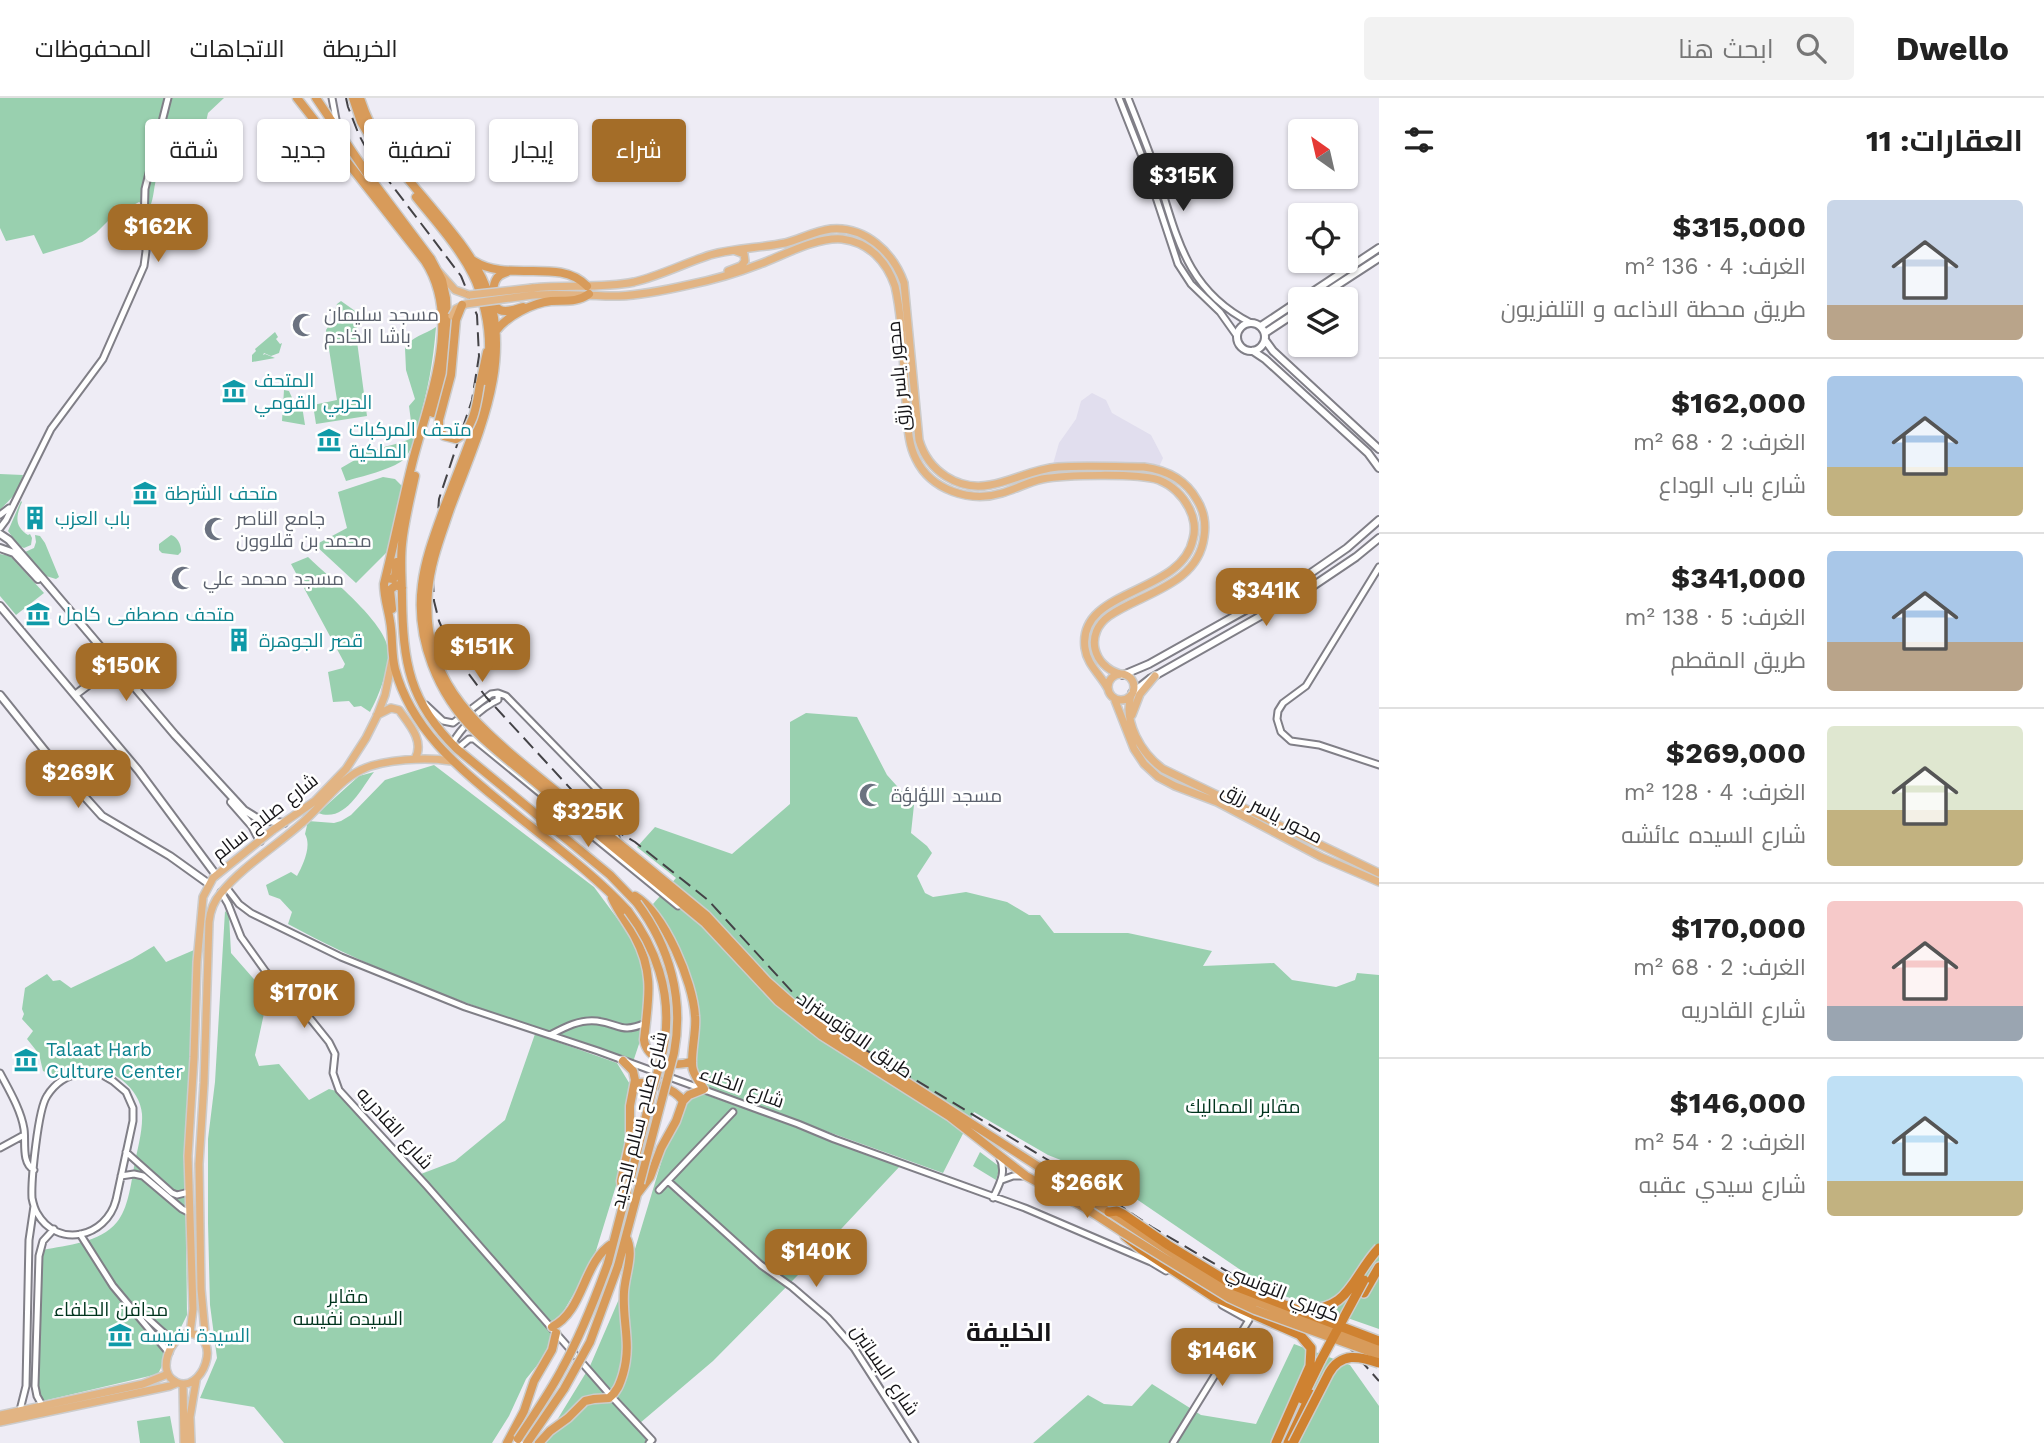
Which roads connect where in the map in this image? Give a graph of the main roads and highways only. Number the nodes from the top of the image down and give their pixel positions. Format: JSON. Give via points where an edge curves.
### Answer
{"nodes":[{"id":1,"x":297,"y":98,"type":"edge"},
{"id":2,"x":316,"y":98,"type":"edge"},
{"id":3,"x":353,"y":98,"type":"edge"},
{"id":4,"x":360,"y":98,"type":"edge"},
{"id":5,"x":325,"y":109,"type":"junction"},
{"id":6,"x":313,"y":119,"type":"edge"},
{"id":7,"x":319,"y":119,"type":"edge"},
{"id":8,"x":364,"y":120,"type":"joint"},
{"id":9,"x":350,"y":166,"type":"edge"},
{"id":10,"x":404,"y":182,"type":"edge"},
{"id":11,"x":410,"y":182,"type":"edge"},
{"id":12,"x":767,"y":246,"type":"junction"},
{"id":13,"x":1379,"y":248,"type":"edge"},
{"id":14,"x":732,"y":250,"type":"junction"},
{"id":15,"x":776,"y":257,"type":"junction"},
{"id":16,"x":1379,"y":258,"type":"edge"},
{"id":17,"x":471,"y":259,"type":"junction"},
{"id":18,"x":438,"y":272,"type":"junction"},
{"id":19,"x":507,"y":272,"type":"junction"},
{"id":20,"x":716,"y":279,"type":"junction"},
{"id":21,"x":1320,"y":287,"type":"edge"},
{"id":22,"x":1334,"y":287,"type":"edge"},
{"id":23,"x":588,"y":290,"type":"junction"},
{"id":24,"x":533,"y":292,"type":"junction"},
{"id":25,"x":462,"y":305,"type":"junction"},
{"id":26,"x":535,"y":305,"type":"junction"},
{"id":27,"x":1288,"y":312,"type":"edge"},
{"id":28,"x":1288,"y":318,"type":"edge"},
{"id":29,"x":496,"y":331,"type":"junction"},
{"id":30,"x":448,"y":332,"type":"junction"},
{"id":31,"x":1264,"y":333,"type":"junction"},
{"id":32,"x":490,"y":342,"type":"junction"},
{"id":33,"x":1253,"y":351,"type":"junction"},
{"id":34,"x":1379,"y":449,"type":"edge"},
{"id":35,"x":1379,"y":468,"type":"edge"},
{"id":36,"x":447,"y":509,"type":"junction"},
{"id":37,"x":1379,"y":520,"type":"edge"},
{"id":38,"x":0,"y":534,"type":"edge"},
{"id":39,"x":1379,"y":538,"type":"edge"},
{"id":40,"x":0,"y":548,"type":"edge"},
{"id":41,"x":401,"y":548,"type":"junction"},
{"id":42,"x":386,"y":578,"type":"junction"},
{"id":43,"x":402,"y":589,"type":"junction"},
{"id":44,"x":0,"y":606,"type":"edge"},
{"id":45,"x":391,"y":622,"type":"junction"},
{"id":46,"x":393,"y":657,"type":"junction"},
{"id":47,"x":115,"y":665,"type":"junction"},
{"id":48,"x":1121,"y":675,"type":"junction"},
{"id":49,"x":1155,"y":676,"type":"junction"},
{"id":50,"x":1108,"y":690,"type":"junction"},
{"id":51,"x":1132,"y":694,"type":"junction"},
{"id":52,"x":0,"y":695,"type":"edge"},
{"id":53,"x":75,"y":695,"type":"junction"},
{"id":54,"x":1114,"y":698,"type":"junction"},
{"id":55,"x":377,"y":716,"type":"junction"},
{"id":56,"x":1130,"y":719,"type":"junction"},
{"id":57,"x":415,"y":759,"type":"junction"},
{"id":58,"x":451,"y":761,"type":"junction"},
{"id":59,"x":284,"y":823,"type":"junction"},
{"id":60,"x":597,"y":830,"type":"junction"},
{"id":61,"x":260,"y":841,"type":"junction"},
{"id":62,"x":1379,"y":873,"type":"edge"},
{"id":63,"x":216,"y":875,"type":"junction"},
{"id":64,"x":1379,"y":882,"type":"edge"},
{"id":65,"x":209,"y":884,"type":"junction"},
{"id":66,"x":610,"y":892,"type":"junction"},
{"id":67,"x":629,"y":893,"type":"junction"},
{"id":68,"x":623,"y":1061,"type":"road end"},
{"id":69,"x":691,"y":1061,"type":"junction"},
{"id":70,"x":645,"y":1069,"type":"road end"},
{"id":71,"x":635,"y":1080,"type":"junction"},
{"id":72,"x":683,"y":1101,"type":"junction"},
{"id":73,"x":1025,"y":1158,"type":"junction"},
{"id":74,"x":1041,"y":1168,"type":"junction"},
{"id":75,"x":1016,"y":1169,"type":"junction"},
{"id":76,"x":1029,"y":1178,"type":"junction"},
{"id":77,"x":638,"y":1192,"type":"junction"},
{"id":78,"x":627,"y":1193,"type":"junction"},
{"id":79,"x":1109,"y":1212,"type":"junction"},
{"id":80,"x":1122,"y":1232,"type":"junction"},
{"id":81,"x":626,"y":1237,"type":"junction"},
{"id":82,"x":613,"y":1243,"type":"junction"},
{"id":83,"x":1379,"y":1248,"type":"edge"},
{"id":84,"x":1379,"y":1257,"type":"edge"},
{"id":85,"x":1379,"y":1266,"type":"edge"},
{"id":86,"x":1379,"y":1281,"type":"edge"},
{"id":87,"x":1364,"y":1293,"type":"junction"},
{"id":88,"x":1286,"y":1306,"type":"junction"},
{"id":89,"x":190,"y":1333,"type":"junction"},
{"id":90,"x":1379,"y":1341,"type":"edge"},
{"id":91,"x":206,"y":1343,"type":"junction"},
{"id":92,"x":1379,"y":1349,"type":"edge"},
{"id":93,"x":1379,"y":1355,"type":"edge"},
{"id":94,"x":1324,"y":1362,"type":"junction"},
{"id":95,"x":1379,"y":1363,"type":"edge"},
{"id":96,"x":167,"y":1374,"type":"junction"},
{"id":97,"x":196,"y":1381,"type":"junction"},
{"id":98,"x":180,"y":1384,"type":"junction"},
{"id":99,"x":0,"y":1415,"type":"edge"},
{"id":100,"x":0,"y":1422,"type":"edge"},
{"id":101,"x":516,"y":1441,"type":"edge"},
{"id":102,"x":184,"y":1443,"type":"edge"},
{"id":103,"x":193,"y":1443,"type":"edge"},
{"id":104,"x":508,"y":1443,"type":"edge"},
{"id":105,"x":527,"y":1443,"type":"edge"},
{"id":106,"x":540,"y":1443,"type":"edge"},
{"id":107,"x":1276,"y":1443,"type":"edge"},
{"id":108,"x":1282,"y":1443,"type":"edge"},
{"id":109,"x":1287,"y":1443,"type":"edge"},
{"id":110,"x":1293,"y":1443,"type":"edge"}],
"edges":[{"from":1,"to":6,"type":"highway","name":"شارع صلاح سالم"},
{"from":2,"to":5,"type":"highway"},
{"from":3,"to":8,"type":"highway"},
{"from":4,"to":8,"type":"highway"},
{"from":5,"to":7,"type":"highway","via":[[318,107],[314,112]]},
{"from":5,"to":18,"type":"highway"},
{"from":9,"to":42,"type":"highway","name":"شارع صلاح سالم","via":[[425,261],[439,297],[441,338],[435,384]]},
{"from":10,"to":32,"type":"highway","via":[[473,274]]},
{"from":11,"to":17,"type":"highway"},
{"from":12,"to":14,"type":"main road","name":"محور ياسر رزق"},
{"from":12,"to":15,"type":"main road","via":[[755,250],[756,259]]},
{"from":12,"to":48,"type":"main road","name":"محور ياسر رزق","via":[[841,230],[872,240],[891,259],[905,289],[919,440],[927,459],[946,477],[984,486],[1059,467],[1144,467],[1169,474],[1191,491],[1202,510],[1205,529],[1193,564],[1175,581],[1108,617],[1097,631],[1098,659]]},
{"from":13,"to":21,"type":"main road"},
{"from":14,"to":20,"type":"main road","via":[[744,254],[744,263]]},
{"from":14,"to":23,"type":"main road","name":"محور ياسر رزق","via":[[633,282]]},
{"from":15,"to":20,"type":"main road","name":"محور ياسر رزق"},
{"from":15,"to":50,"type":"main road","name":"محور ياسر رزق","via":[[839,239],[860,244],[886,265],[898,298],[911,446],[922,470],[943,487],[985,496],[1044,479],[1133,477],[1164,483],[1184,500],[1194,529],[1185,558],[1170,572],[1101,609],[1089,624],[1086,655]]},
{"from":16,"to":22,"type":"main road"},
{"from":17,"to":19,"type":"highway","via":[[488,269]]},
{"from":17,"to":29,"type":"highway","via":[[486,287]]},
{"from":18,"to":24,"type":"main road","bridge":true,"via":[[458,292],[469,295]]},
{"from":18,"to":30,"type":"highway","via":[[446,298]]},
{"from":19,"to":23,"type":"highway","via":[[562,273],[577,278]]},
{"from":19,"to":26,"type":"highway","via":[[494,284],[496,307],[503,311]]},
{"from":20,"to":23,"type":"main road","name":"محور ياسر رزق","via":[[624,296]]},
{"from":23,"to":24,"type":"main road","name":"محور ياسر رزق"},
{"from":23,"to":26,"type":"highway","via":[[577,300]]},
{"from":24,"to":25,"type":"main road","bridge":true},
{"from":25,"to":30,"type":"main road","bridge":true,"via":[[452,316]]},
{"from":25,"to":32,"type":"highway","bridge":true,"via":[[439,420],[444,436],[456,439],[466,432]]},
{"from":26,"to":29,"type":"highway"},
{"from":27,"to":31,"type":"main road"},
{"from":28,"to":31,"type":"main road"},
{"from":29,"to":36,"type":"highway","via":[[496,364],[487,407]]},
{"from":30,"to":41,"type":"highway","via":[[444,373],[418,463]]},
{"from":31,"to":33,"type":"main road","via":[[1261,348]]},
{"from":31,"to":33,"type":"main road","via":[[1251,323],[1243,326],[1237,336],[1240,346]]},
{"from":31,"to":34,"type":"main road","via":[[1273,351]]},
{"from":32,"to":36,"type":"highway","via":[[488,377]]},
{"from":33,"to":35,"type":"main road","via":[[1368,453]]},
{"from":36,"to":60,"type":"highway","bridge":true,"via":[[429,552],[422,588],[426,647],[436,675],[476,732]]},
{"from":37,"to":48,"type":"main road","via":[[1297,582],[1155,661]]},
{"from":38,"to":47,"type":"main road"},
{"from":39,"to":49,"type":"main road","via":[[1310,588]]},
{"from":40,"to":47,"type":"main road","via":[[14,553]]},
{"from":41,"to":42,"type":"highway","via":[[396,576]]},
{"from":41,"to":43,"type":"highway"},
{"from":42,"to":45,"type":"highway","name":"شارع صلاح سالم"},
{"from":43,"to":45,"type":"highway","via":[[396,585],[390,590]]},
{"from":43,"to":67,"type":"highway","name":"شارع صلاح سالم الجديد","via":[[406,662],[436,726]]},
{"from":44,"to":53,"type":"main road"},
{"from":45,"to":46,"type":"highway","name":"شارع صلاح سالم"},
{"from":46,"to":55,"type":"main road","name":"شارع صلاح سالم"},
{"from":46,"to":58,"type":"highway","name":"شارع صلاح سالم الجديد","via":[[416,715]]},
{"from":47,"to":53,"type":"main road"},
{"from":47,"to":59,"type":"main road","via":[[244,810],[260,820]]},
{"from":47,"to":61,"type":"main road"},
{"from":48,"to":50,"type":"main road","via":[[1111,679]]},
{"from":48,"to":51,"type":"main road","via":[[1132,681]]},
{"from":49,"to":51,"type":"main road"},
{"from":49,"to":56,"type":"main road","via":[[1140,694]]},
{"from":50,"to":54,"type":"main road"},
{"from":51,"to":54,"type":"main road","via":[[1122,700]]},
{"from":51,"to":56,"type":"main road","name":"محور ياسر رزق"},
{"from":52,"to":65,"type":"main road","via":[[102,816]]},
{"from":53,"to":63,"type":"main road"},
{"from":54,"to":64,"type":"main road","name":"محور ياسر رزق","via":[[1134,749],[1158,776]]},
{"from":55,"to":57,"type":"main road","via":[[391,708],[399,710],[418,741]]},
{"from":55,"to":59,"type":"main road","name":"شارع صلاح سالم","via":[[337,780]]},
{"from":56,"to":62,"type":"main road","name":"محور ياسر رزق","via":[[1144,751],[1163,769]]},
{"from":57,"to":58,"type":"main road","name":"شارع صلاح سالم"},
{"from":57,"to":91,"type":"main road","name":"شارع صلاح سالم","via":[[369,766],[355,774],[223,890],[214,904],[209,922],[199,1148]]},
{"from":58,"to":66,"type":"highway","name":"شارع صلاح سالم الجديد"},
{"from":59,"to":61,"type":"main road","name":"شارع صلاح سالم"},
{"from":60,"to":73,"type":"highway","name":"طريق الاوتوستراد","via":[[706,915],[767,981],[806,1015]]},
{"from":60,"to":75,"type":"highway","name":"طريق الاوتوستراد","via":[[694,912],[801,1020],[955,1121]]},
{"from":61,"to":63,"type":"main road","name":"شارع صلاح سالم"},
{"from":63,"to":65,"type":"main road","name":"شارع صلاح سالم"},
{"from":65,"to":89,"type":"main road","name":"شارع صلاح سالم","via":[[202,903],[197,962],[189,1138]]},
{"from":66,"to":69,"type":"highway","via":[[647,966],[647,1051],[674,1064]]},
{"from":66,"to":78,"type":"highway","name":"شارع صلاح سالم الجديد","bridge":true,"via":[[646,938],[659,967],[666,1017],[663,1048]]},
{"from":67,"to":69,"type":"highway","via":[[662,924],[692,995],[696,1030]]},
{"from":67,"to":77,"type":"highway","name":"شارع صلاح سالم الجديد","bridge":true,"via":[[653,927],[668,961],[678,1023]]},
{"from":68,"to":71,"type":"highway"},
{"from":69,"to":72,"type":"highway","via":[[704,1089]]},
{"from":70,"to":71,"type":"highway"},
{"from":71,"to":72,"type":"highway","via":[[674,1092]]},
{"from":71,"to":78,"type":"highway","via":[[621,1181]]},
{"from":72,"to":77,"type":"highway","via":[[650,1177]]},
{"from":73,"to":74,"type":"highway","name":"طريق الاوتوستراد"},
{"from":73,"to":75,"type":"highway","via":[[1024,1166]]},
{"from":74,"to":76,"type":"highway"},
{"from":74,"to":79,"type":"highway","name":"طريق الاوتوستراد"},
{"from":75,"to":76,"type":"highway","name":"طريق الاوتوستراد"},
{"from":76,"to":80,"type":"highway","name":"طريق الاوتوستراد"},
{"from":77,"to":81,"type":"highway","name":"شارع صلاح سالم الجديد"},
{"from":78,"to":82,"type":"highway","name":"شارع صلاح سالم الجديد"},
{"from":79,"to":88,"type":"highway","bridge":true,"via":[[1123,1213],[1222,1279]]},
{"from":79,"to":92,"type":"highway","name":"كوبري التونسي","bridge":true,"via":[[1231,1292]]},
{"from":80,"to":93,"type":"highway","name":"كوبري التونسي","bridge":true,"via":[[1229,1298]]},
{"from":80,"to":107,"type":"highway","bridge":true,"via":[[1141,1250],[1214,1297],[1296,1332],[1308,1343],[1310,1366]]},
{"from":81,"to":105,"type":"highway","name":"شارع صلاح سالم الجديد","bridge":true,"via":[[590,1342]]},
{"from":81,"to":106,"type":"highway","via":[[630,1250],[624,1296],[628,1350],[617,1391],[612,1397],[585,1401]]},
{"from":82,"to":101,"type":"highway","name":"شارع صلاح سالم الجديد","bridge":true,"via":[[570,1354]]},
{"from":82,"to":104,"type":"highway","via":[[597,1258],[568,1314],[554,1330],[552,1350]]},
{"from":83,"to":88,"type":"highway","bridge":true,"via":[[1339,1300],[1315,1308]]},
{"from":84,"to":94,"type":"highway","bridge":true},
{"from":85,"to":87,"type":"highway"},
{"from":86,"to":87,"type":"highway"},
{"from":87,"to":94,"type":"highway","bridge":true},
{"from":88,"to":90,"type":"highway","bridge":true},
{"from":89,"to":91,"type":"main road"},
{"from":89,"to":96,"type":"main road","via":[[174,1342]]},
{"from":91,"to":97,"type":"main road","via":[[207,1357]]},
{"from":94,"to":108,"type":"highway"},
{"from":94,"to":109,"type":"highway"},
{"from":95,"to":110,"type":"highway","bridge":true,"via":[[1352,1356],[1336,1363]]},
{"from":96,"to":98,"type":"main road"},
{"from":96,"to":99,"type":"main road","via":[[137,1386]]},
{"from":97,"to":98,"type":"main road"},
{"from":97,"to":103,"type":"main road","via":[[191,1407]]},
{"from":98,"to":100,"type":"main road"},
{"from":98,"to":102,"type":"main road"}]}
